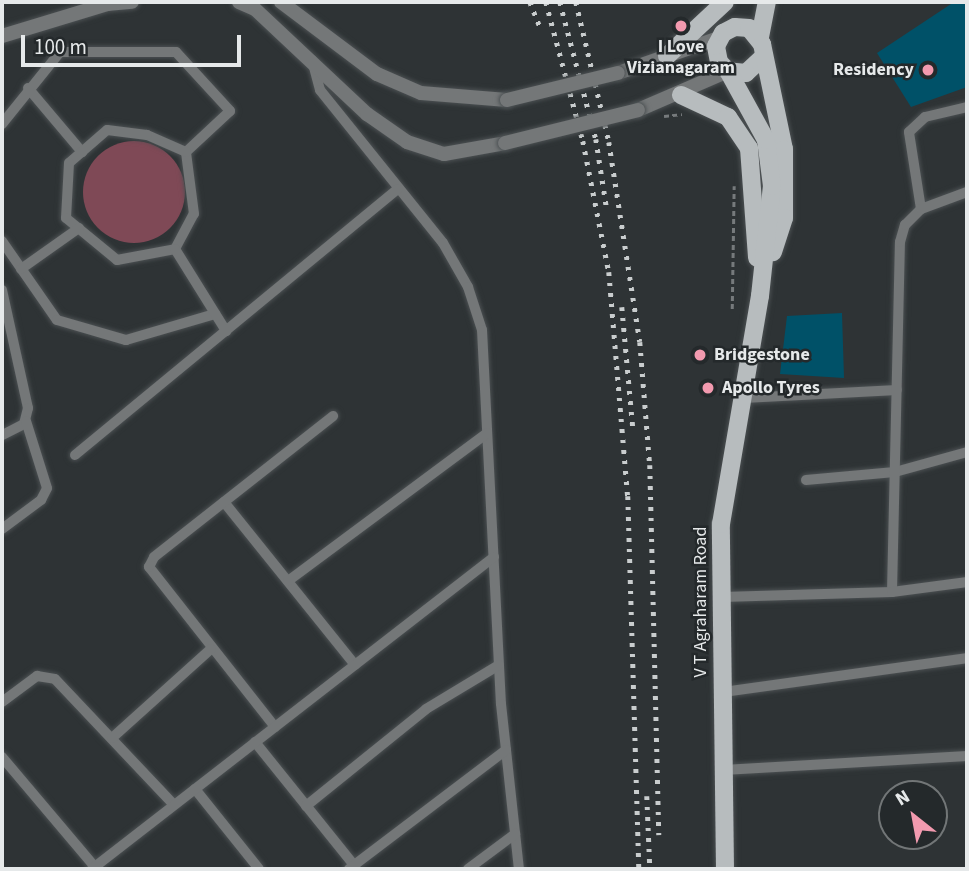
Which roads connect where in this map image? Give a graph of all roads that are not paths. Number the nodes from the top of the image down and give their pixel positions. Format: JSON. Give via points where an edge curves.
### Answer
{"nodes":[{"id":1,"x":132,"y":2,"type":"edge"},
{"id":2,"x":239,"y":2,"type":"edge"},
{"id":3,"x":281,"y":2,"type":"edge"},
{"id":4,"x":725,"y":2,"type":"edge"},
{"id":5,"x":736,"y":2,"type":"edge"},
{"id":6,"x":767,"y":2,"type":"edge"},
{"id":7,"x":111,"y":3,"type":"edge"},
{"id":8,"x":724,"y":34,"type":"junction"},
{"id":9,"x":2,"y":36,"type":"edge"},
{"id":10,"x":760,"y":37,"type":"junction"},
{"id":11,"x":667,"y":56,"type":"junction"},
{"id":12,"x":762,"y":58,"type":"junction"},
{"id":13,"x":312,"y":61,"type":"junction"},
{"id":14,"x":724,"y":66,"type":"junction"},
{"id":15,"x":28,"y":88,"type":"junction"},
{"id":16,"x":681,"y":95,"type":"junction"},
{"id":17,"x":967,"y":107,"type":"edge"},
{"id":18,"x":2,"y":124,"type":"edge"},
{"id":19,"x":82,"y":152,"type":"junction"},
{"id":20,"x":186,"y":152,"type":"junction"},
{"id":21,"x":398,"y":189,"type":"junction"},
{"id":22,"x":967,"y":192,"type":"edge"},
{"id":23,"x":921,"y":209,"type":"junction"},
{"id":24,"x":79,"y":228,"type":"junction"},
{"id":25,"x":2,"y":241,"type":"edge"},
{"id":26,"x":175,"y":249,"type":"junction"},
{"id":27,"x":21,"y":269,"type":"junction"},
{"id":28,"x":2,"y":289,"type":"edge"},
{"id":29,"x":760,"y":296,"type":"junction"},
{"id":30,"x":215,"y":314,"type":"junction"},
{"id":31,"x":226,"y":331,"type":"junction"},
{"id":32,"x":897,"y":390,"type":"junction"},
{"id":33,"x":744,"y":398,"type":"junction"},
{"id":34,"x":333,"y":416,"type":"dead end"},
{"id":35,"x":26,"y":421,"type":"junction"},
{"id":36,"x":487,"y":433,"type":"junction"},
{"id":37,"x":2,"y":435,"type":"edge"},
{"id":38,"x":967,"y":452,"type":"edge"},
{"id":39,"x":75,"y":456,"type":"dead end"},
{"id":40,"x":895,"y":472,"type":"junction"},
{"id":41,"x":806,"y":480,"type":"dead end"},
{"id":42,"x":224,"y":502,"type":"junction"},
{"id":43,"x":2,"y":529,"type":"edge"},
{"id":44,"x":494,"y":557,"type":"junction"},
{"id":45,"x":288,"y":581,"type":"junction"},
{"id":46,"x":967,"y":582,"type":"edge"},
{"id":47,"x":892,"y":592,"type":"junction"},
{"id":48,"x":722,"y":597,"type":"junction"},
{"id":49,"x":211,"y":649,"type":"junction"},
{"id":50,"x":967,"y":658,"type":"edge"},
{"id":51,"x":355,"y":665,"type":"junction"},
{"id":52,"x":499,"y":665,"type":"junction"},
{"id":53,"x":723,"y":692,"type":"junction"},
{"id":54,"x":2,"y":702,"type":"edge"},
{"id":55,"x":275,"y":727,"type":"junction"},
{"id":56,"x":112,"y":738,"type":"junction"},
{"id":57,"x":255,"y":742,"type":"junction"},
{"id":58,"x":506,"y":750,"type":"junction"},
{"id":59,"x":967,"y":756,"type":"edge"},
{"id":60,"x":2,"y":757,"type":"edge"},
{"id":61,"x":724,"y":770,"type":"junction"},
{"id":62,"x":195,"y":789,"type":"junction"},
{"id":63,"x":174,"y":805,"type":"junction"},
{"id":64,"x":306,"y":806,"type":"junction"},
{"id":65,"x":515,"y":834,"type":"junction"},
{"id":66,"x":252,"y":867,"type":"edge"},
{"id":67,"x":351,"y":867,"type":"edge"},
{"id":68,"x":93,"y":868,"type":"edge"},
{"id":69,"x":468,"y":869,"type":"edge"},
{"id":70,"x":519,"y":869,"type":"edge"},
{"id":71,"x":725,"y":869,"type":"edge"}],
"edges":[{"from":1,"to":7,"type":"street"},
{"from":2,"to":13,"type":"street","via":[[255,9]]},
{"from":3,"to":11,"type":"street","bridge":true,"via":[[377,74],[421,93],[507,100]]},
{"from":4,"to":11,"type":"main road"},
{"from":5,"to":8,"type":"main road"},
{"from":6,"to":10,"type":"main road"},
{"from":7,"to":9,"type":"street"},
{"from":8,"to":10,"type":"main road","via":[[742,27]]},
{"from":8,"to":11,"type":"street"},
{"from":8,"to":14,"type":"main road"},
{"from":10,"to":12,"type":"main road"},
{"from":12,"to":14,"type":"main road","via":[[746,72]]},
{"from":12,"to":29,"type":"main road","via":[[784,149],[783,218]]},
{"from":13,"to":16,"type":"street","bridge":true,"via":[[367,114],[407,142],[444,154],[638,110]]},
{"from":13,"to":21,"type":"street","via":[[320,90]]},
{"from":14,"to":16,"type":"street"},
{"from":14,"to":29,"type":"main road","via":[[766,140],[772,186]]},
{"from":15,"to":18,"type":"street"},
{"from":15,"to":19,"type":"street"},
{"from":15,"to":20,"type":"street","via":[[60,52],[176,52],[230,111]]},
{"from":16,"to":29,"type":"main road","via":[[728,117],[749,148]]},
{"from":17,"to":23,"type":"street","via":[[925,117],[909,132]]},
{"from":19,"to":20,"type":"street","via":[[107,130],[147,135]]},
{"from":19,"to":24,"type":"street","via":[[69,163],[66,218]]},
{"from":20,"to":26,"type":"street","via":[[194,215]]},
{"from":21,"to":31,"type":"street"},
{"from":21,"to":36,"type":"street","via":[[443,243],[468,287],[482,330]]},
{"from":22,"to":23,"type":"street"},
{"from":23,"to":32,"type":"street","via":[[905,225],[900,242]]},
{"from":24,"to":26,"type":"street","via":[[117,260]]},
{"from":24,"to":27,"type":"street"},
{"from":25,"to":27,"type":"street"},
{"from":26,"to":30,"type":"street"},
{"from":27,"to":30,"type":"street","via":[[57,320],[126,340]]},
{"from":28,"to":35,"type":"street","via":[[28,408]]},
{"from":29,"to":33,"type":"main road","name":"V T Agraharam Road"},
{"from":30,"to":31,"type":"street"},
{"from":31,"to":39,"type":"street"},
{"from":32,"to":33,"type":"street"},
{"from":32,"to":40,"type":"street"},
{"from":33,"to":48,"type":"main road","name":"V T Agraharam Road","via":[[721,524]]},
{"from":34,"to":42,"type":"street"},
{"from":35,"to":37,"type":"street"},
{"from":35,"to":43,"type":"street","via":[[47,488],[41,500]]},
{"from":36,"to":44,"type":"street"},
{"from":36,"to":45,"type":"street"},
{"from":38,"to":40,"type":"street"},
{"from":40,"to":41,"type":"street"},
{"from":40,"to":47,"type":"street"},
{"from":42,"to":45,"type":"street"},
{"from":42,"to":49,"type":"street","via":[[154,557],[149,567]]},
{"from":44,"to":51,"type":"street"},
{"from":44,"to":52,"type":"street"},
{"from":45,"to":51,"type":"street"},
{"from":46,"to":47,"type":"street"},
{"from":47,"to":48,"type":"street"},
{"from":48,"to":53,"type":"main road","name":"V T Agraharam Road"},
{"from":49,"to":55,"type":"street"},
{"from":49,"to":56,"type":"street"},
{"from":50,"to":53,"type":"street"},
{"from":51,"to":55,"type":"street"},
{"from":52,"to":58,"type":"street"},
{"from":52,"to":64,"type":"street","via":[[426,709]]},
{"from":53,"to":61,"type":"main road","name":"V T Agraharam Road"},
{"from":54,"to":56,"type":"street","via":[[25,683],[47,676],[63,684]]},
{"from":55,"to":57,"type":"street"},
{"from":56,"to":63,"type":"street"},
{"from":57,"to":62,"type":"street"},
{"from":57,"to":64,"type":"street"},
{"from":58,"to":65,"type":"street"},
{"from":58,"to":67,"type":"street"},
{"from":59,"to":61,"type":"street"},
{"from":60,"to":68,"type":"street"},
{"from":61,"to":71,"type":"main road","name":"V T Agraharam Road"},
{"from":62,"to":63,"type":"street"},
{"from":62,"to":66,"type":"street"},
{"from":63,"to":68,"type":"street"},
{"from":64,"to":67,"type":"street"},
{"from":65,"to":69,"type":"street"},
{"from":65,"to":70,"type":"street"}]}
